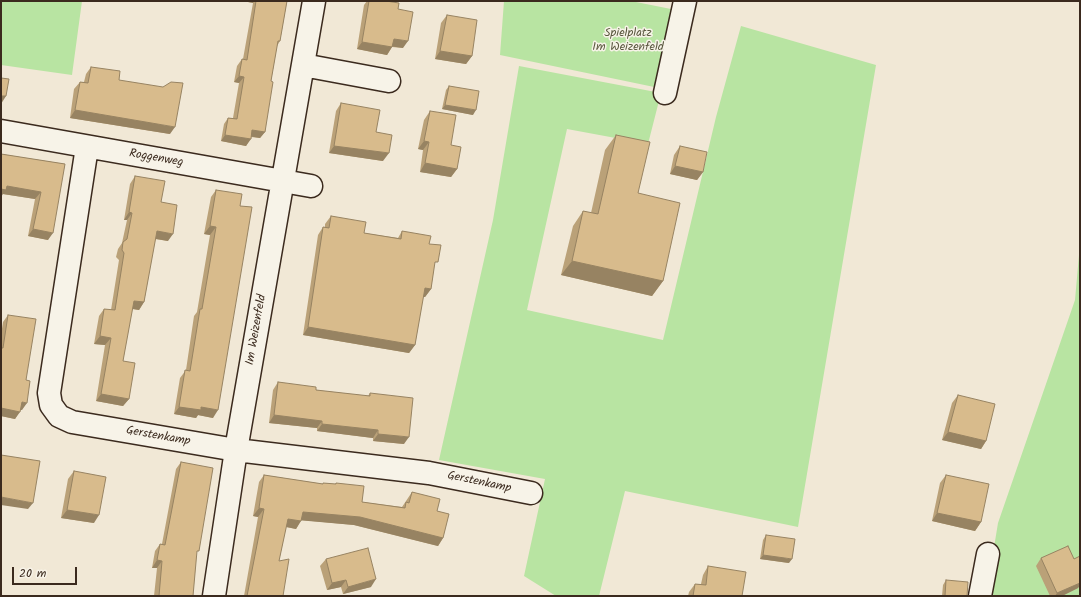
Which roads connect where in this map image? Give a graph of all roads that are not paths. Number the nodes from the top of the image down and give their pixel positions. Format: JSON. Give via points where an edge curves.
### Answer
{"nodes":[{"id":1,"x":314,"y":1,"type":"edge"},
{"id":2,"x":685,"y":1,"type":"edge"},
{"id":3,"x":302,"y":65,"type":"junction"},
{"id":4,"x":389,"y":80,"type":"dead end"},
{"id":5,"x":664,"y":93,"type":"dead end"},
{"id":6,"x":1,"y":131,"type":"edge"},
{"id":7,"x":87,"y":147,"type":"junction"},
{"id":8,"x":282,"y":181,"type":"junction"},
{"id":9,"x":311,"y":186,"type":"dead end"},
{"id":10,"x":236,"y":450,"type":"junction"},
{"id":11,"x":531,"y":493,"type":"dead end"},
{"id":12,"x":988,"y":554,"type":"dead end"},
{"id":13,"x":214,"y":596,"type":"edge"},
{"id":14,"x":980,"y":596,"type":"edge"}],
"edges":[{"from":1,"to":3,"type":"street","name":"Im Weizenfeld"},
{"from":2,"to":5,"type":"street"},
{"from":3,"to":4,"type":"street"},
{"from":3,"to":8,"type":"street","name":"Im Weizenfeld"},
{"from":6,"to":7,"type":"street","name":"Roggenweg"},
{"from":7,"to":8,"type":"street","name":"Roggenweg"},
{"from":7,"to":10,"type":"street","name":"Gerstenkamp","via":[[49,393],[51,405],[59,416],[72,422]]},
{"from":8,"to":9,"type":"street","name":"Roggenweg"},
{"from":8,"to":10,"type":"street","name":"Im Weizenfeld"},
{"from":10,"to":11,"type":"street","name":"Gerstenkamp","via":[[429,473]]},
{"from":10,"to":13,"type":"street","name":"Im Weizenfeld"},
{"from":12,"to":14,"type":"street"}]}
